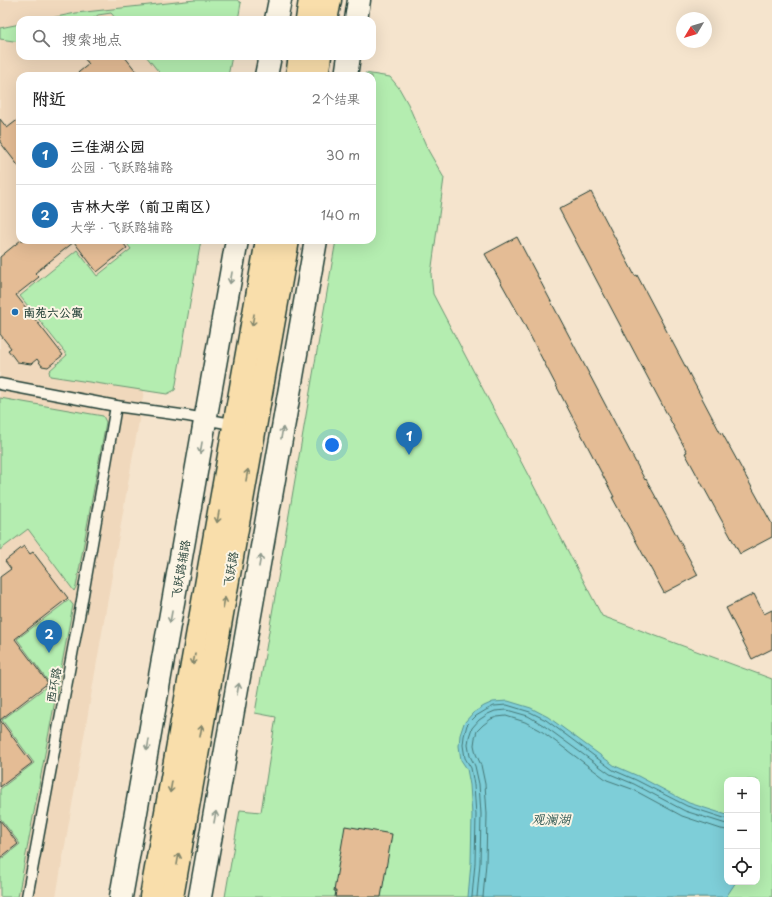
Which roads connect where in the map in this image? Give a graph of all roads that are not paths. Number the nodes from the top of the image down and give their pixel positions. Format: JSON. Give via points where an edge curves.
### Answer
{"nodes":[{"id":1,"x":280,"y":0,"type":"edge"},
{"id":2,"x":310,"y":0,"type":"edge"},
{"id":3,"x":330,"y":0,"type":"edge"},
{"id":4,"x":359,"y":0,"type":"edge"},
{"id":5,"x":277,"y":16,"type":"edge"},
{"id":6,"x":308,"y":16,"type":"edge"},
{"id":7,"x":327,"y":16,"type":"edge"},
{"id":8,"x":357,"y":16,"type":"edge"},
{"id":9,"x":269,"y":60,"type":"edge"},
{"id":10,"x":299,"y":60,"type":"edge"},
{"id":11,"x":319,"y":60,"type":"edge"},
{"id":12,"x":348,"y":60,"type":"edge"},
{"id":13,"x":267,"y":72,"type":"edge"},
{"id":14,"x":298,"y":72,"type":"edge"},
{"id":15,"x":318,"y":72,"type":"edge"},
{"id":16,"x":347,"y":72,"type":"edge"},
{"id":17,"x":236,"y":244,"type":"edge"},
{"id":18,"x":266,"y":244,"type":"edge"},
{"id":19,"x":287,"y":244,"type":"edge"},
{"id":20,"x":315,"y":244,"type":"edge"},
{"id":21,"x":0,"y":384,"type":"edge"},
{"id":22,"x":116,"y":406,"type":"junction"},
{"id":23,"x":206,"y":419,"type":"junction"},
{"id":24,"x":234,"y":424,"type":"junction"},
{"id":25,"x":255,"y":428,"type":"junction"},
{"id":26,"x":27,"y":897,"type":"edge"},
{"id":27,"x":121,"y":897,"type":"edge"},
{"id":28,"x":151,"y":897,"type":"edge"},
{"id":29,"x":172,"y":897,"type":"edge"},
{"id":30,"x":200,"y":897,"type":"edge"}],
"edges":[{"from":1,"to":5,"type":"street"},
{"from":2,"to":6,"type":"main road"},
{"from":3,"to":7,"type":"main road"},
{"from":4,"to":8,"type":"street"},
{"from":9,"to":13,"type":"street"},
{"from":10,"to":14,"type":"main road"},
{"from":11,"to":15,"type":"main road"},
{"from":12,"to":16,"type":"street"},
{"from":17,"to":23,"type":"street","name":"飞跃路辅路","one_way":true},
{"from":18,"to":24,"type":"main road","name":"飞跃路","one_way":true},
{"from":19,"to":25,"type":"main road","name":"飞跃路"},
{"from":30,"to":20,"type":"street","one_way":true},
{"from":21,"to":22,"type":"lane"},
{"from":22,"to":23,"type":"lane"},
{"from":22,"to":26,"type":"lane","name":"西环路"},
{"from":23,"to":24,"type":"lane"},
{"from":23,"to":27,"type":"street","name":"飞跃路辅路","one_way":true},
{"from":24,"to":25,"type":"lane"},
{"from":24,"to":28,"type":"main road","name":"飞跃路","one_way":true},
{"from":29,"to":25,"type":"main road","name":"飞跃路","one_way":true}]}
